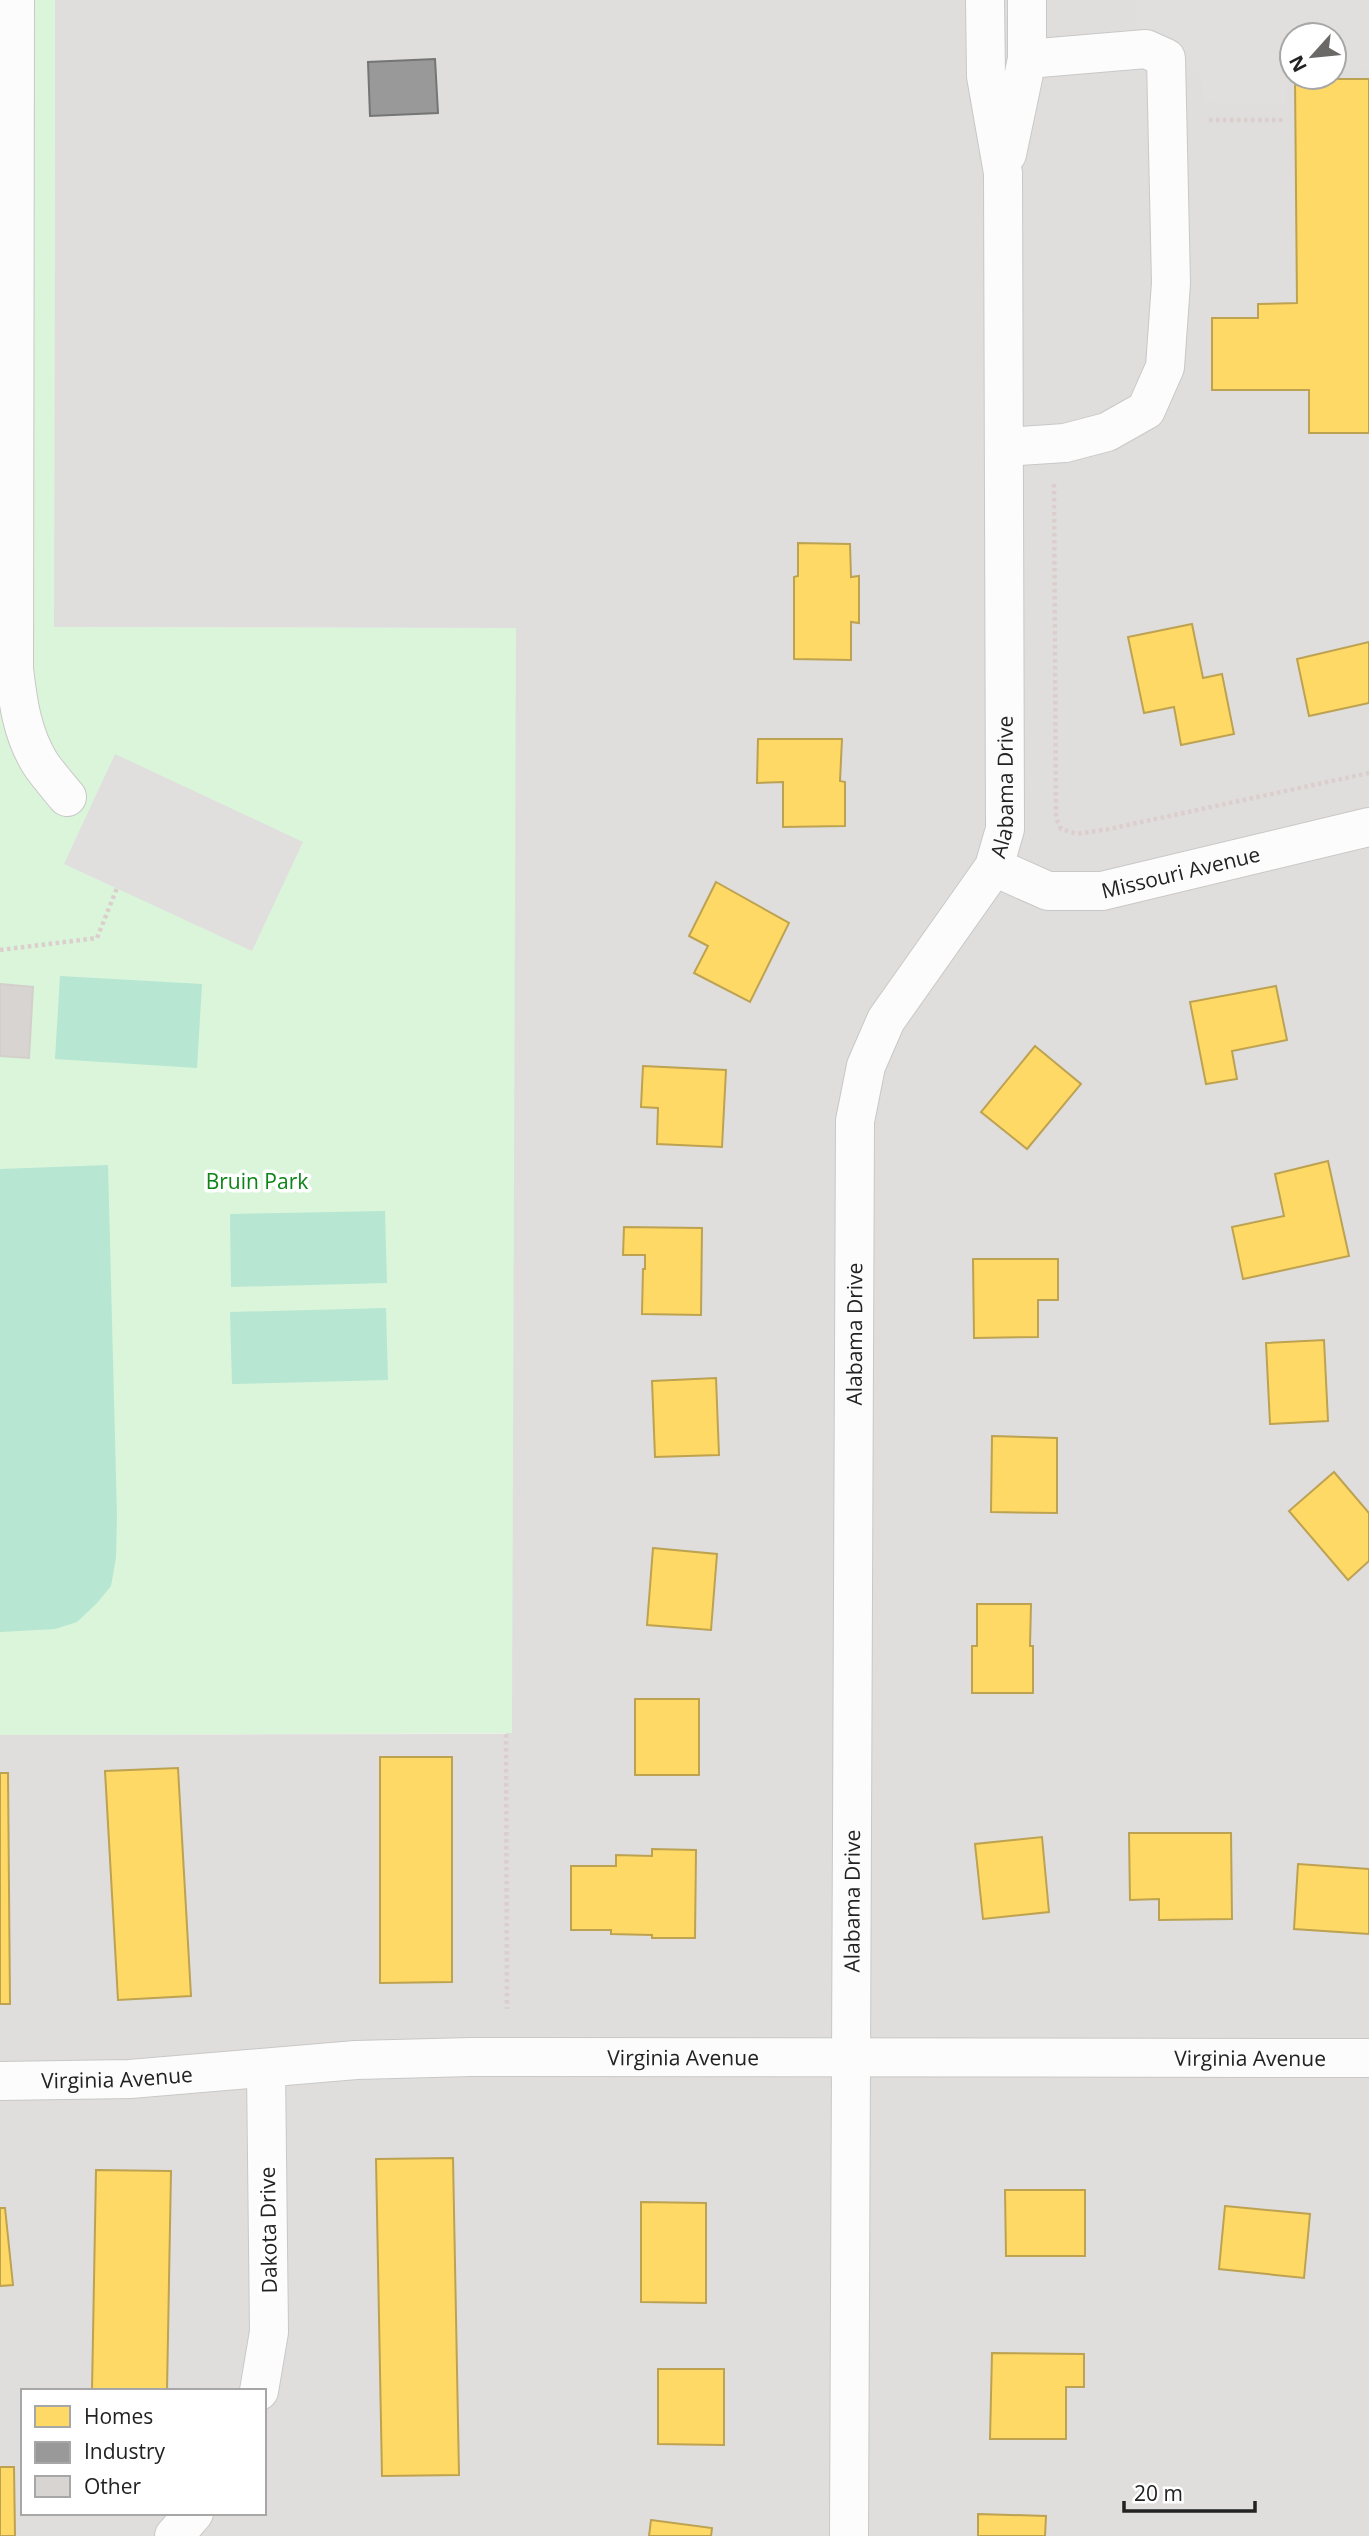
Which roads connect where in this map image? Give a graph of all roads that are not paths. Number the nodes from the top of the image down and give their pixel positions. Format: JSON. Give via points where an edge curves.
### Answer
{"nodes":[{"id":1,"x":15,"y":0,"type":"edge"},
{"id":2,"x":985,"y":0,"type":"edge"},
{"id":3,"x":1027,"y":0,"type":"edge"},
{"id":4,"x":1027,"y":59,"type":"junction"},
{"id":5,"x":1003,"y":173,"type":"junction"},
{"id":6,"x":1003,"y":447,"type":"junction"},
{"id":7,"x":67,"y":797,"type":"dead end"},
{"id":8,"x":1369,"y":827,"type":"edge"},
{"id":9,"x":994,"y":867,"type":"junction"},
{"id":10,"x":850,"y":2056,"type":"junction"},
{"id":11,"x":1369,"y":2058,"type":"edge"},
{"id":12,"x":265,"y":2068,"type":"junction"},
{"id":13,"x":0,"y":2081,"type":"edge"},
{"id":14,"x":259,"y":2389,"type":"edge"},
{"id":15,"x":192,"y":2515,"type":"edge"},
{"id":16,"x":174,"y":2536,"type":"edge"},
{"id":17,"x":849,"y":2536,"type":"edge"}],
"edges":[{"from":1,"to":7,"type":"street","via":[[14,669],[26,736],[40,764]]},
{"from":2,"to":5,"type":"street","name":"Alabama Drive","via":[[986,76]]},
{"from":3,"to":4,"type":"street","name":"Alabama Drive"},
{"from":4,"to":5,"type":"street","name":"Alabama Drive"},
{"from":4,"to":6,"type":"street","via":[[1146,49],[1166,58],[1170,295],[1165,367],[1146,410],[1107,432],[1065,443]]},
{"from":5,"to":6,"type":"street","name":"Alabama Drive"},
{"from":6,"to":9,"type":"street","name":"Alabama Drive","via":[[1005,829]]},
{"from":8,"to":9,"type":"street","name":"Missouri Avenue","via":[[1102,891],[1048,891]]},
{"from":9,"to":10,"type":"street","name":"Alabama Drive","via":[[886,1020],[866,1066],[855,1121]]},
{"from":10,"to":11,"type":"street","name":"Virginia Avenue"},
{"from":10,"to":12,"type":"street","name":"Virginia Avenue","via":[[471,2057]]},
{"from":10,"to":17,"type":"street","name":"Alabama Drive"},
{"from":12,"to":13,"type":"street","name":"Virginia Avenue","via":[[130,2079]]},
{"from":12,"to":14,"type":"street","name":"Dakota Drive","via":[[269,2332]]},
{"from":15,"to":16,"type":"street"}]}
